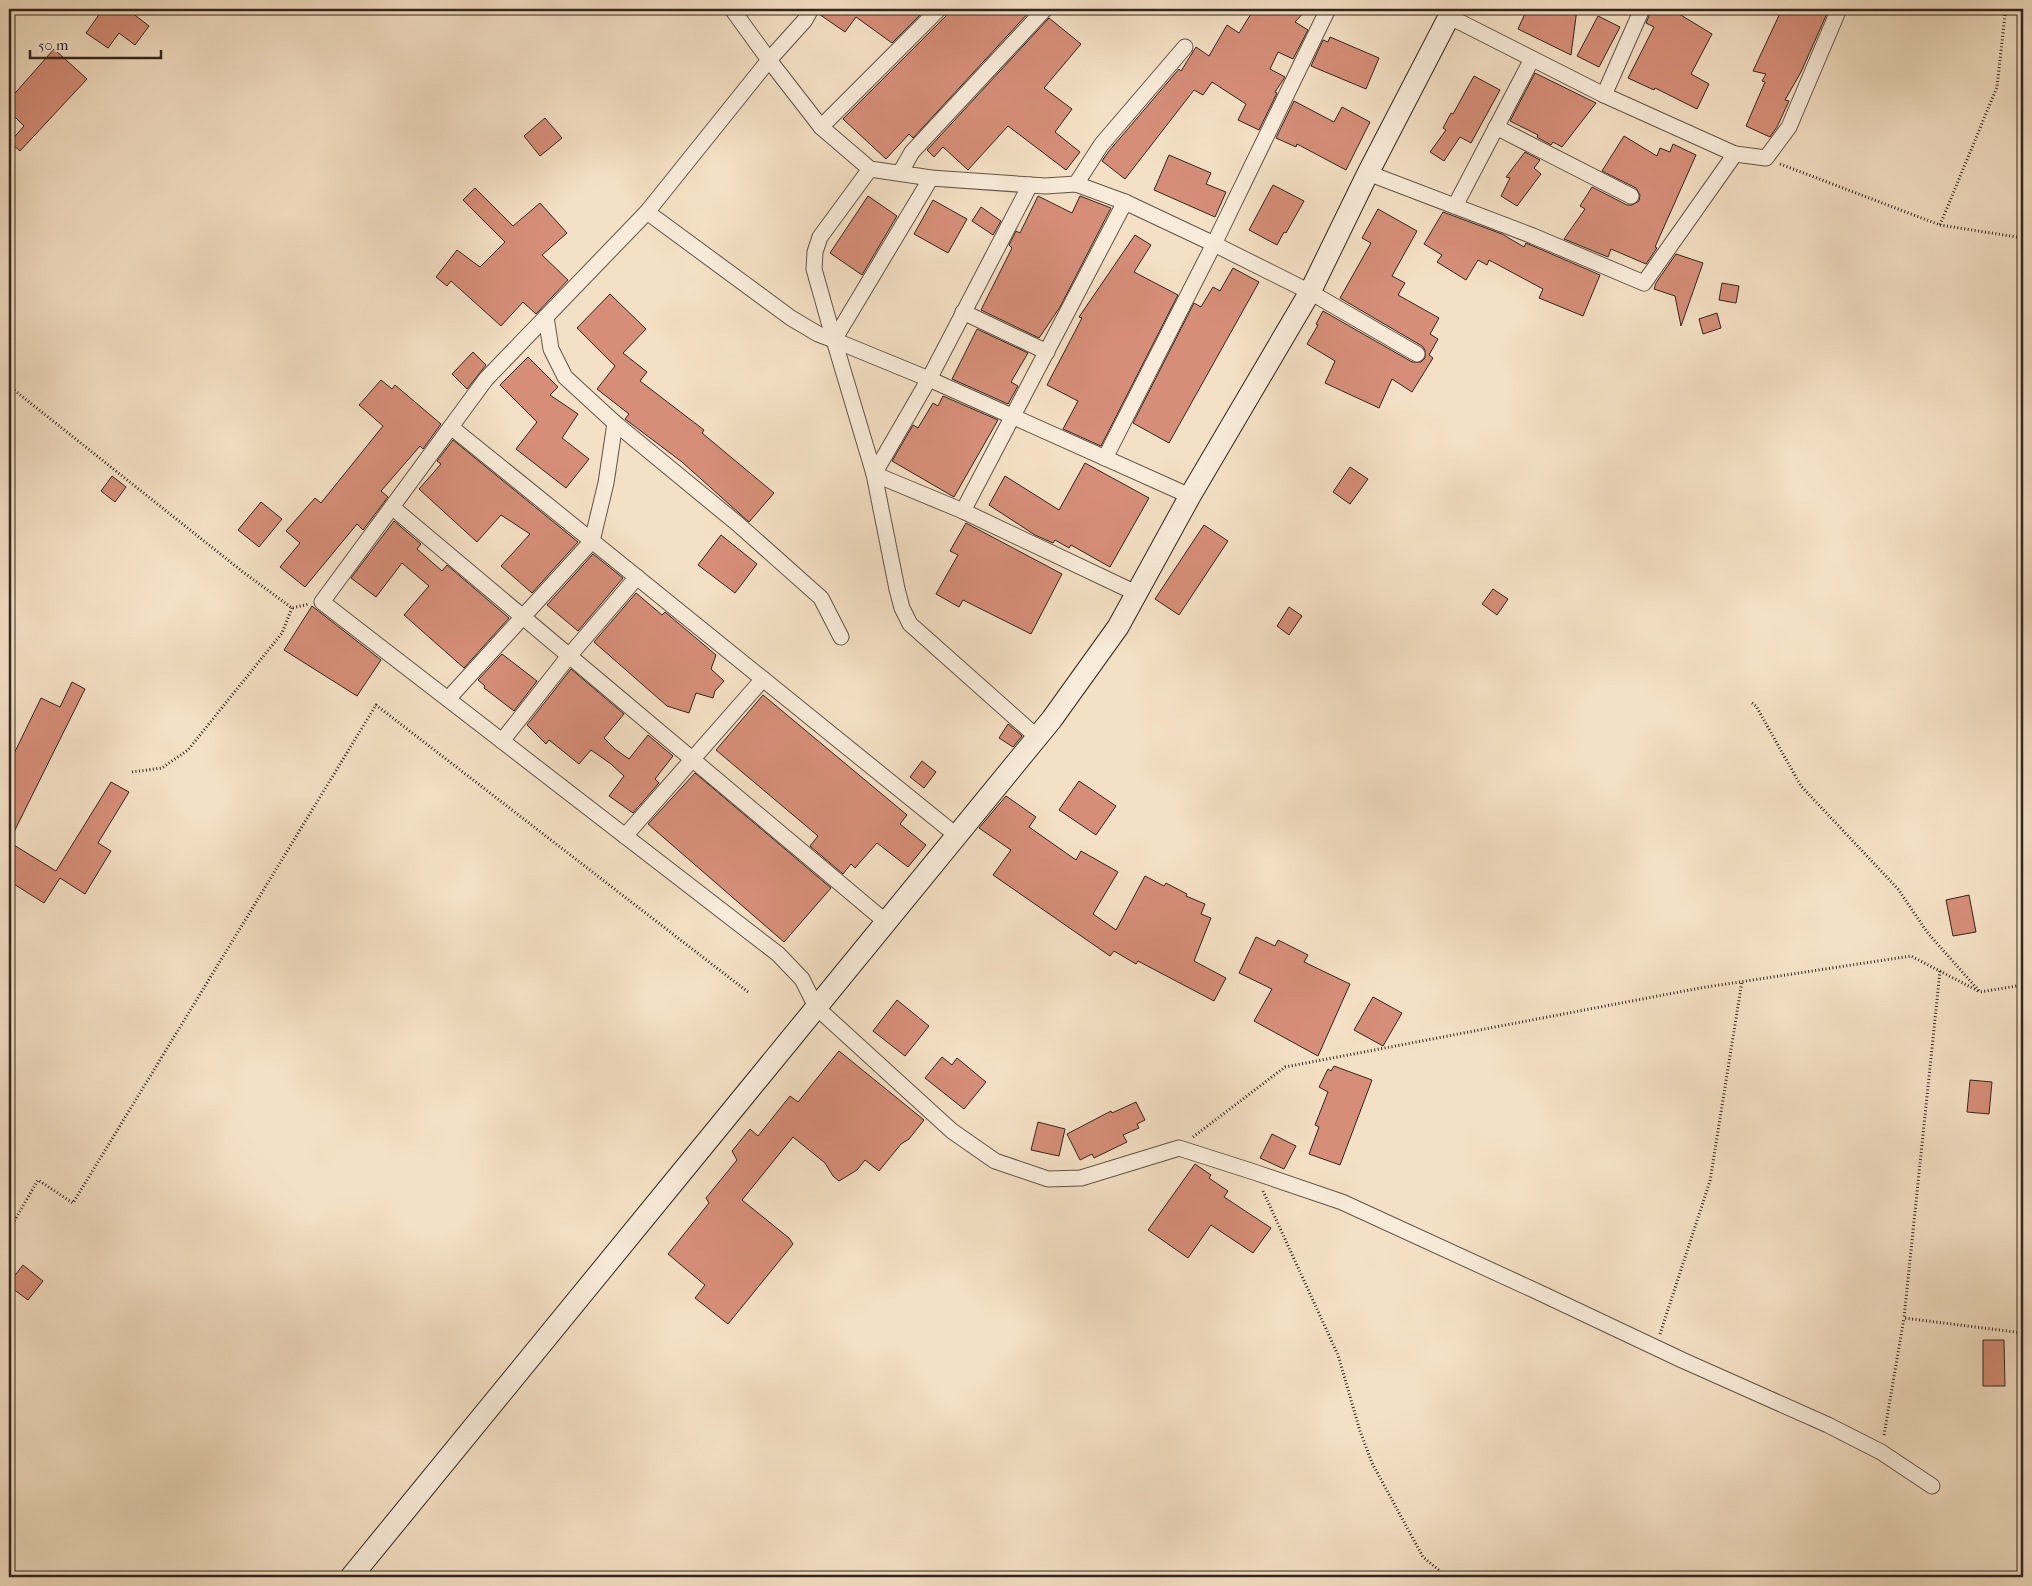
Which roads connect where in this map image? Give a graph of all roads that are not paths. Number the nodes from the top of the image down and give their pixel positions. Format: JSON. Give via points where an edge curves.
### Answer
{"nodes":[{"id":1,"x":732,"y":9,"type":"edge"},
{"id":2,"x":811,"y":9,"type":"edge"},
{"id":3,"x":939,"y":9,"type":"edge"},
{"id":4,"x":1045,"y":9,"type":"edge"},
{"id":5,"x":1328,"y":9,"type":"edge"},
{"id":6,"x":1642,"y":9,"type":"edge"},
{"id":7,"x":1839,"y":9,"type":"edge"},
{"id":8,"x":1452,"y":13,"type":"edge"},
{"id":9,"x":1185,"y":47,"type":"dead end"},
{"id":10,"x":1532,"y":59,"type":"junction"},
{"id":11,"x":769,"y":60,"type":"junction"},
{"id":12,"x":1604,"y":95,"type":"junction"},
{"id":13,"x":821,"y":127,"type":"junction"},
{"id":14,"x":1496,"y":127,"type":"junction"},
{"id":15,"x":1735,"y":154,"type":"junction"},
{"id":16,"x":870,"y":169,"type":"junction"},
{"id":17,"x":1368,"y":172,"type":"junction"},
{"id":18,"x":900,"y":174,"type":"junction"},
{"id":19,"x":931,"y":178,"type":"junction"},
{"id":20,"x":1076,"y":184,"type":"junction"},
{"id":21,"x":1030,"y":185,"type":"junction"},
{"id":22,"x":1631,"y":196,"type":"dead end"},
{"id":23,"x":1126,"y":202,"type":"junction"},
{"id":24,"x":1455,"y":206,"type":"junction"},
{"id":25,"x":647,"y":212,"type":"junction"},
{"id":26,"x":1214,"y":244,"type":"junction"},
{"id":27,"x":1310,"y":292,"type":"junction"},
{"id":28,"x":963,"y":312,"type":"junction"},
{"id":29,"x":546,"y":317,"type":"junction"},
{"id":30,"x":834,"y":340,"type":"junction"},
{"id":31,"x":1047,"y":352,"type":"junction"},
{"id":32,"x":1417,"y":354,"type":"dead end"},
{"id":33,"x":929,"y":379,"type":"junction"},
{"id":34,"x":1013,"y":417,"type":"junction"},
{"id":35,"x":615,"y":423,"type":"junction"},
{"id":36,"x":451,"y":427,"type":"junction"},
{"id":37,"x":1105,"y":458,"type":"junction"},
{"id":38,"x":874,"y":474,"type":"junction"},
{"id":39,"x":1190,"y":496,"type":"junction"},
{"id":40,"x":392,"y":507,"type":"junction"},
{"id":41,"x":963,"y":511,"type":"junction"},
{"id":42,"x":592,"y":541,"type":"junction"},
{"id":43,"x":637,"y":577,"type":"junction"},
{"id":44,"x":1138,"y":594,"type":"junction"},
{"id":45,"x":523,"y":617,"type":"junction"},
{"id":46,"x":841,"y":637,"type":"dead end"},
{"id":47,"x":569,"y":656,"type":"junction"},
{"id":48,"x":763,"y":679,"type":"junction"},
{"id":49,"x":448,"y":699,"type":"junction"},
{"id":50,"x":1037,"y":737,"type":"junction"},
{"id":51,"x":502,"y":741,"type":"junction"},
{"id":52,"x":692,"y":760,"type":"junction"},
{"id":53,"x":956,"y":835,"type":"junction"},
{"id":54,"x":625,"y":836,"type":"junction"},
{"id":55,"x":886,"y":922,"type":"junction"},
{"id":56,"x":816,"y":1007,"type":"junction"},
{"id":57,"x":1932,"y":1486,"type":"dead end"},
{"id":58,"x":351,"y":1577,"type":"edge"}],
"edges":[{"from":1,"to":11,"type":"street"},
{"from":2,"to":11,"type":"street"},
{"from":3,"to":13,"type":"street"},
{"from":4,"to":18,"type":"street","via":[[912,152]]},
{"from":5,"to":26,"type":"street"},
{"from":6,"to":12,"type":"street"},
{"from":7,"to":15,"type":"street","via":[[1789,127],[1766,158]]},
{"from":8,"to":10,"type":"street"},
{"from":8,"to":17,"type":"main road"},
{"from":9,"to":20,"type":"street","via":[[1101,145]]},
{"from":10,"to":12,"type":"street"},
{"from":10,"to":14,"type":"street"},
{"from":11,"to":13,"type":"street"},
{"from":11,"to":25,"type":"street"},
{"from":12,"to":15,"type":"street"},
{"from":13,"to":16,"type":"street"},
{"from":14,"to":22,"type":"street"},
{"from":14,"to":24,"type":"street"},
{"from":15,"to":24,"type":"street","via":[[1644,283]]},
{"from":16,"to":18,"type":"street"},
{"from":16,"to":30,"type":"street","via":[[820,237],[815,252],[814,268]]},
{"from":17,"to":24,"type":"street"},
{"from":17,"to":27,"type":"main road"},
{"from":18,"to":19,"type":"street"},
{"from":19,"to":21,"type":"street"},
{"from":19,"to":30,"type":"street"},
{"from":20,"to":21,"type":"street"},
{"from":20,"to":23,"type":"street"},
{"from":21,"to":28,"type":"street"},
{"from":23,"to":26,"type":"street"},
{"from":23,"to":31,"type":"street"},
{"from":25,"to":29,"type":"street"},
{"from":25,"to":30,"type":"street","via":[[791,318]]},
{"from":26,"to":27,"type":"street"},
{"from":26,"to":37,"type":"street"},
{"from":27,"to":32,"type":"street"},
{"from":27,"to":39,"type":"main road"},
{"from":28,"to":31,"type":"street"},
{"from":28,"to":33,"type":"street"},
{"from":29,"to":35,"type":"street","via":[[551,349],[566,377]]},
{"from":29,"to":36,"type":"street","via":[[486,379]]},
{"from":30,"to":33,"type":"street"},
{"from":30,"to":38,"type":"street"},
{"from":31,"to":34,"type":"street"},
{"from":33,"to":34,"type":"street"},
{"from":33,"to":38,"type":"street"},
{"from":34,"to":37,"type":"street"},
{"from":34,"to":41,"type":"street"},
{"from":35,"to":42,"type":"street","via":[[606,484]]},
{"from":35,"to":46,"type":"street","via":[[739,525],[821,598]]},
{"from":36,"to":40,"type":"street"},
{"from":36,"to":42,"type":"street"},
{"from":37,"to":39,"type":"street"},
{"from":38,"to":41,"type":"street"},
{"from":38,"to":50,"type":"street","via":[[897,589],[910,624]]},
{"from":39,"to":44,"type":"main road"},
{"from":40,"to":45,"type":"street"},
{"from":40,"to":49,"type":"street","via":[[322,602]]},
{"from":41,"to":44,"type":"street"},
{"from":42,"to":43,"type":"street"},
{"from":42,"to":45,"type":"street"},
{"from":43,"to":47,"type":"street"},
{"from":43,"to":48,"type":"street"},
{"from":44,"to":50,"type":"main road","via":[[1118,627]]},
{"from":45,"to":47,"type":"street"},
{"from":45,"to":49,"type":"street"},
{"from":47,"to":51,"type":"street"},
{"from":47,"to":52,"type":"street"},
{"from":48,"to":52,"type":"street"},
{"from":48,"to":53,"type":"street"},
{"from":49,"to":51,"type":"street"},
{"from":50,"to":53,"type":"main road"},
{"from":51,"to":54,"type":"street"},
{"from":52,"to":54,"type":"street"},
{"from":52,"to":55,"type":"street"},
{"from":53,"to":55,"type":"main road"},
{"from":54,"to":56,"type":"street","via":[[778,954],[802,979]]},
{"from":55,"to":56,"type":"main road"},
{"from":56,"to":57,"type":"street","via":[[952,1131],[995,1161],[1048,1180],[1081,1178],[1179,1148],[1342,1202],[1828,1425],[1881,1452]]},
{"from":56,"to":58,"type":"main road"}]}
